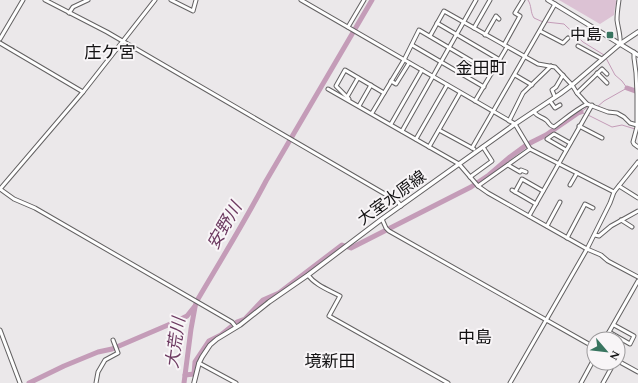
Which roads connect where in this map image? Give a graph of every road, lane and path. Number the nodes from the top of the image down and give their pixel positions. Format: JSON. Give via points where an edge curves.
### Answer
{"nodes":[{"id":1,"x":23,"y":0,"type":"edge"},
{"id":2,"x":45,"y":0,"type":"edge"},
{"id":3,"x":88,"y":0,"type":"edge"},
{"id":4,"x":155,"y":0,"type":"edge"},
{"id":5,"x":171,"y":0,"type":"edge"},
{"id":6,"x":196,"y":0,"type":"edge"},
{"id":7,"x":303,"y":0,"type":"edge"},
{"id":8,"x":364,"y":0,"type":"edge"},
{"id":9,"x":476,"y":0,"type":"edge"},
{"id":10,"x":490,"y":0,"type":"edge"},
{"id":11,"x":523,"y":0,"type":"edge"},
{"id":12,"x":548,"y":0,"type":"edge"},
{"id":13,"x":619,"y":0,"type":"edge"},
{"id":14,"x":555,"y":4,"type":"junction"},
{"id":15,"x":69,"y":13,"type":"junction"},
{"id":16,"x":499,"y":19,"type":"dead end"},
{"id":17,"x":464,"y":22,"type":"junction"},
{"id":18,"x":437,"y":23,"type":"junction"},
{"id":19,"x":349,"y":27,"type":"junction"},
{"id":20,"x":474,"y":28,"type":"junction"},
{"id":21,"x":540,"y":31,"type":"junction"},
{"id":22,"x":638,"y":32,"type":"edge"},
{"id":23,"x":457,"y":35,"type":"junction"},
{"id":24,"x":485,"y":35,"type":"junction"},
{"id":25,"x":430,"y":36,"type":"junction"},
{"id":26,"x":568,"y":38,"type":"dead end"},
{"id":27,"x":0,"y":39,"type":"edge"},
{"id":28,"x":122,"y":42,"type":"junction"},
{"id":29,"x":0,"y":43,"type":"edge"},
{"id":30,"x":620,"y":44,"type":"junction"},
{"id":31,"x":412,"y":45,"type":"junction"},
{"id":32,"x":505,"y":46,"type":"junction"},
{"id":33,"x":578,"y":46,"type":"dead end"},
{"id":34,"x":449,"y":48,"type":"junction"},
{"id":35,"x":634,"y":52,"type":"junction"},
{"id":36,"x":638,"y":55,"type":"edge"},
{"id":37,"x":525,"y":57,"type":"junction"},
{"id":38,"x":602,"y":59,"type":"junction"},
{"id":39,"x":404,"y":60,"type":"junction"},
{"id":40,"x":500,"y":60,"type":"junction"},
{"id":41,"x":441,"y":62,"type":"junction"},
{"id":42,"x":409,"y":63,"type":"junction"},
{"id":43,"x":595,"y":65,"type":"junction"},
{"id":44,"x":551,"y":66,"type":"junction"},
{"id":45,"x":422,"y":70,"type":"junction"},
{"id":46,"x":600,"y":70,"type":"junction"},
{"id":47,"x":492,"y":73,"type":"junction"},
{"id":48,"x":597,"y":73,"type":"junction"},
{"id":49,"x":606,"y":74,"type":"dead end"},
{"id":50,"x":515,"y":75,"type":"junction"},
{"id":51,"x":563,"y":75,"type":"junction"},
{"id":52,"x":582,"y":76,"type":"junction"},
{"id":53,"x":433,"y":77,"type":"junction"},
{"id":54,"x":358,"y":78,"type":"junction"},
{"id":55,"x":391,"y":81,"type":"junction"},
{"id":56,"x":588,"y":82,"type":"junction"},
{"id":57,"x":607,"y":83,"type":"dead end"},
{"id":58,"x":371,"y":85,"type":"junction"},
{"id":59,"x":447,"y":85,"type":"junction"},
{"id":60,"x":532,"y":85,"type":"junction"},
{"id":61,"x":572,"y":85,"type":"junction"},
{"id":62,"x":484,"y":87,"type":"junction"},
{"id":63,"x":328,"y":89,"type":"dead end"},
{"id":64,"x":638,"y":90,"type":"edge"},
{"id":65,"x":83,"y":92,"type":"junction"},
{"id":66,"x":384,"y":93,"type":"junction"},
{"id":67,"x":460,"y":93,"type":"junction"},
{"id":68,"x":577,"y":93,"type":"junction"},
{"id":69,"x":637,"y":94,"type":"edge"},
{"id":70,"x":346,"y":97,"type":"junction"},
{"id":71,"x":555,"y":97,"type":"junction"},
{"id":72,"x":475,"y":101,"type":"junction"},
{"id":73,"x":550,"y":101,"type":"junction"},
{"id":74,"x":353,"y":103,"type":"junction"},
{"id":75,"x":587,"y":104,"type":"junction"},
{"id":76,"x":560,"y":105,"type":"dead end"},
{"id":77,"x":592,"y":105,"type":"junction"},
{"id":78,"x":359,"y":106,"type":"junction"},
{"id":79,"x":494,"y":112,"type":"junction"},
{"id":80,"x":534,"y":112,"type":"junction"},
{"id":81,"x":372,"y":113,"type":"junction"},
{"id":82,"x":509,"y":120,"type":"junction"},
{"id":83,"x":391,"y":124,"type":"junction"},
{"id":84,"x":515,"y":124,"type":"junction"},
{"id":85,"x":579,"y":126,"type":"junction"},
{"id":86,"x":637,"y":126,"type":"edge"},
{"id":87,"x":439,"y":130,"type":"junction"},
{"id":88,"x":402,"y":131,"type":"junction"},
{"id":89,"x":602,"y":138,"type":"dead end"},
{"id":90,"x":416,"y":139,"type":"junction"},
{"id":91,"x":570,"y":142,"type":"junction"},
{"id":92,"x":429,"y":147,"type":"junction"},
{"id":93,"x":483,"y":147,"type":"junction"},
{"id":94,"x":638,"y":147,"type":"edge"},
{"id":95,"x":472,"y":148,"type":"junction"},
{"id":96,"x":530,"y":149,"type":"junction"},
{"id":97,"x":566,"y":150,"type":"junction"},
{"id":98,"x":478,"y":151,"type":"junction"},
{"id":99,"x":638,"y":162,"type":"edge"},
{"id":100,"x":459,"y":164,"type":"junction"},
{"id":101,"x":558,"y":164,"type":"junction"},
{"id":102,"x":508,"y":165,"type":"junction"},
{"id":103,"x":526,"y":172,"type":"dead end"},
{"id":104,"x":577,"y":173,"type":"junction"},
{"id":105,"x":470,"y":177,"type":"junction"},
{"id":106,"x":570,"y":185,"type":"dead end"},
{"id":107,"x":478,"y":186,"type":"junction"},
{"id":108,"x":619,"y":186,"type":"junction"},
{"id":109,"x":0,"y":189,"type":"edge"},
{"id":110,"x":543,"y":191,"type":"junction"},
{"id":111,"x":614,"y":192,"type":"junction"},
{"id":112,"x":638,"y":198,"type":"edge"},
{"id":113,"x":560,"y":202,"type":"dead end"},
{"id":114,"x":536,"y":204,"type":"junction"},
{"id":115,"x":400,"y":206,"type":"junction"},
{"id":116,"x":593,"y":208,"type":"dead end"},
{"id":117,"x":638,"y":211,"type":"edge"},
{"id":118,"x":529,"y":216,"type":"junction"},
{"id":119,"x":382,"y":219,"type":"junction"},
{"id":120,"x":620,"y":220,"type":"junction"},
{"id":121,"x":547,"y":226,"type":"junction"},
{"id":122,"x":632,"y":226,"type":"dead end"},
{"id":123,"x":594,"y":235,"type":"junction"},
{"id":124,"x":567,"y":238,"type":"junction"},
{"id":125,"x":587,"y":249,"type":"junction"},
{"id":126,"x":308,"y":275,"type":"junction"},
{"id":127,"x":638,"y":278,"type":"edge"},
{"id":128,"x":638,"y":281,"type":"edge"},
{"id":129,"x":546,"y":319,"type":"junction"},
{"id":130,"x":235,"y":325,"type":"junction"},
{"id":131,"x":614,"y":325,"type":"junction"},
{"id":132,"x":0,"y":330,"type":"edge"},
{"id":133,"x":610,"y":331,"type":"edge"},
{"id":134,"x":625,"y":331,"type":"edge"},
{"id":135,"x":626,"y":332,"type":"edge"},
{"id":136,"x":114,"y":341,"type":"dead end"},
{"id":137,"x":586,"y":342,"type":"edge"},
{"id":138,"x":626,"y":342,"type":"edge"},
{"id":139,"x":199,"y":363,"type":"junction"},
{"id":140,"x":626,"y":365,"type":"edge"},
{"id":141,"x":587,"y":371,"type":"edge"},
{"id":142,"x":610,"y":371,"type":"edge"},
{"id":143,"x":638,"y":372,"type":"edge"},
{"id":144,"x":20,"y":382,"type":"edge"},
{"id":145,"x":96,"y":383,"type":"edge"},
{"id":146,"x":194,"y":383,"type":"edge"},
{"id":147,"x":236,"y":383,"type":"edge"},
{"id":148,"x":448,"y":383,"type":"edge"},
{"id":149,"x":510,"y":383,"type":"edge"},
{"id":150,"x":580,"y":383,"type":"edge"},
{"id":151,"x":603,"y":383,"type":"edge"}],
"edges":[{"from":1,"to":27,"type":"street"},
{"from":2,"to":15,"type":"street"},
{"from":3,"to":15,"type":"street","via":[[73,7]]},
{"from":4,"to":28,"type":"street"},
{"from":5,"to":6,"type":"street","via":[[192,11]]},
{"from":7,"to":19,"type":"street"},
{"from":8,"to":19,"type":"street"},
{"from":9,"to":17,"type":"street"},
{"from":10,"to":20,"type":"street"},
{"from":11,"to":32,"type":"street","via":[[515,13],[520,16]]},
{"from":12,"to":14,"type":"main road"},
{"from":13,"to":30,"type":"street","via":[[617,21]]},
{"from":14,"to":21,"type":"street"},
{"from":14,"to":30,"type":"main road"},
{"from":15,"to":28,"type":"street"},
{"from":16,"to":24,"type":"street","via":[[496,16]]},
{"from":17,"to":18,"type":"street","via":[[444,11]]},
{"from":17,"to":20,"type":"street"},
{"from":17,"to":23,"type":"street"},
{"from":18,"to":23,"type":"street"},
{"from":18,"to":25,"type":"street"},
{"from":19,"to":39,"type":"street"},
{"from":20,"to":24,"type":"street"},
{"from":21,"to":26,"type":"street","via":[[563,43]]},
{"from":21,"to":37,"type":"street"},
{"from":22,"to":30,"type":"main road","name":"大室水原線"},
{"from":23,"to":34,"type":"street"},
{"from":23,"to":40,"type":"street"},
{"from":24,"to":32,"type":"street"},
{"from":25,"to":31,"type":"street","via":[[419,30]]},
{"from":25,"to":34,"type":"street"},
{"from":28,"to":65,"type":"street"},
{"from":28,"to":115,"type":"street","via":[[296,142]]},
{"from":29,"to":65,"type":"street"},
{"from":30,"to":35,"type":"main road"},
{"from":30,"to":38,"type":"main road","name":"大室水原線"},
{"from":31,"to":39,"type":"street"},
{"from":31,"to":41,"type":"street"},
{"from":32,"to":37,"type":"street"},
{"from":32,"to":40,"type":"street"},
{"from":33,"to":38,"type":"street"},
{"from":34,"to":41,"type":"street"},
{"from":34,"to":47,"type":"street"},
{"from":35,"to":36,"type":"main road"},
{"from":35,"to":64,"type":"street"},
{"from":37,"to":44,"type":"street","via":[[538,64]]},
{"from":37,"to":50,"type":"street"},
{"from":38,"to":43,"type":"main road","name":"大室水原線"},
{"from":39,"to":42,"type":"street"},
{"from":39,"to":55,"type":"street"},
{"from":40,"to":47,"type":"street"},
{"from":41,"to":53,"type":"street"},
{"from":41,"to":62,"type":"street"},
{"from":42,"to":45,"type":"street"},
{"from":42,"to":55,"type":"street","via":[[396,84]]},
{"from":43,"to":46,"type":"street"},
{"from":43,"to":52,"type":"main road","name":"大室水原線"},
{"from":44,"to":51,"type":"street","via":[[555,66]]},
{"from":44,"to":60,"type":"street"},
{"from":45,"to":53,"type":"street"},
{"from":45,"to":83,"type":"street"},
{"from":46,"to":48,"type":"street"},
{"from":46,"to":49,"type":"street"},
{"from":47,"to":62,"type":"street"},
{"from":48,"to":56,"type":"street"},
{"from":48,"to":57,"type":"street"},
{"from":50,"to":60,"type":"street"},
{"from":50,"to":79,"type":"street"},
{"from":51,"to":61,"type":"street"},
{"from":51,"to":71,"type":"street","via":[[552,90]]},
{"from":52,"to":56,"type":"street"},
{"from":52,"to":61,"type":"main road","name":"大室水原線"},
{"from":53,"to":59,"type":"street"},
{"from":53,"to":88,"type":"street"},
{"from":54,"to":58,"type":"street"},
{"from":54,"to":70,"type":"street"},
{"from":54,"to":70,"type":"street","via":[[345,70],[336,86]]},
{"from":55,"to":66,"type":"street"},
{"from":56,"to":68,"type":"street"},
{"from":58,"to":66,"type":"street"},
{"from":58,"to":78,"type":"street"},
{"from":59,"to":67,"type":"street"},
{"from":59,"to":90,"type":"street"},
{"from":60,"to":82,"type":"street","via":[[523,93]]},
{"from":61,"to":68,"type":"street"},
{"from":61,"to":71,"type":"main road","name":"大室水原線"},
{"from":62,"to":72,"type":"street"},
{"from":63,"to":74,"type":"street"},
{"from":64,"to":69,"type":"street"},
{"from":65,"to":109,"type":"street"},
{"from":66,"to":81,"type":"street"},
{"from":67,"to":72,"type":"street"},
{"from":67,"to":87,"type":"street"},
{"from":68,"to":75,"type":"street"},
{"from":69,"to":86,"type":"street"},
{"from":70,"to":74,"type":"street"},
{"from":71,"to":73,"type":"main road","name":"大室水原線"},
{"from":72,"to":79,"type":"street"},
{"from":73,"to":76,"type":"street","via":[[555,108]]},
{"from":73,"to":80,"type":"main road","name":"大室水原線"},
{"from":74,"to":78,"type":"street"},
{"from":75,"to":77,"type":"street"},
{"from":75,"to":80,"type":"street","via":[[554,127]]},
{"from":77,"to":85,"type":"street"},
{"from":77,"to":86,"type":"street","via":[[617,113]]},
{"from":78,"to":81,"type":"street"},
{"from":79,"to":82,"type":"street"},
{"from":79,"to":95,"type":"street"},
{"from":80,"to":84,"type":"main road","name":"大室水原線"},
{"from":81,"to":83,"type":"street"},
{"from":82,"to":84,"type":"street"},
{"from":83,"to":88,"type":"street"},
{"from":84,"to":93,"type":"main road","name":"大室水原線"},
{"from":84,"to":96,"type":"street"},
{"from":85,"to":89,"type":"street"},
{"from":85,"to":91,"type":"street"},
{"from":86,"to":94,"type":"street","via":[[633,142]]},
{"from":87,"to":92,"type":"street"},
{"from":87,"to":95,"type":"street"},
{"from":88,"to":90,"type":"street"},
{"from":90,"to":92,"type":"street"},
{"from":91,"to":97,"type":"street"},
{"from":91,"to":97,"type":"street","via":[[554,134],[547,139]]},
{"from":92,"to":100,"type":"street"},
{"from":93,"to":98,"type":"main road","name":"大室水原線"},
{"from":93,"to":105,"type":"street","via":[[492,161]]},
{"from":95,"to":98,"type":"street"},
{"from":96,"to":101,"type":"street"},
{"from":96,"to":102,"type":"street"},
{"from":97,"to":101,"type":"street"},
{"from":98,"to":100,"type":"main road","name":"大室水原線"},
{"from":99,"to":108,"type":"street"},
{"from":100,"to":105,"type":"street"},
{"from":100,"to":115,"type":"main road","name":"大室水原線"},
{"from":101,"to":104,"type":"street"},
{"from":101,"to":110,"type":"street"},
{"from":102,"to":103,"type":"street","via":[[520,172]]},
{"from":102,"to":107,"type":"street"},
{"from":104,"to":106,"type":"street"},
{"from":104,"to":111,"type":"street"},
{"from":105,"to":107,"type":"street"},
{"from":107,"to":118,"type":"street"},
{"from":108,"to":111,"type":"street"},
{"from":108,"to":112,"type":"street"},
{"from":109,"to":130,"type":"street"},
{"from":110,"to":114,"type":"street"},
{"from":110,"to":114,"type":"street","via":[[522,179],[513,191]]},
{"from":111,"to":123,"type":"street"},
{"from":113,"to":121,"type":"street"},
{"from":114,"to":118,"type":"street"},
{"from":115,"to":119,"type":"main road","name":"大室水原線"},
{"from":116,"to":124,"type":"street","via":[[585,204]]},
{"from":117,"to":120,"type":"street"},
{"from":118,"to":121,"type":"street"},
{"from":119,"to":126,"type":"main road","name":"大室水原線"},
{"from":119,"to":129,"type":"street","via":[[389,231]]},
{"from":120,"to":122,"type":"street"},
{"from":120,"to":123,"type":"street","via":[[600,236]]},
{"from":121,"to":124,"type":"street"},
{"from":123,"to":125,"type":"street"},
{"from":124,"to":125,"type":"street"},
{"from":125,"to":127,"type":"street"},
{"from":125,"to":129,"type":"street"},
{"from":126,"to":130,"type":"main road","name":"大室水原線"},
{"from":126,"to":148,"type":"street","via":[[316,284],[340,296],[329,316]]},
{"from":128,"to":131,"type":"street"},
{"from":129,"to":137,"type":"street"},
{"from":129,"to":149,"type":"street"},
{"from":130,"to":139,"type":"main road","name":"大室水原線","via":[[210,345]]},
{"from":131,"to":133,"type":"street"},
{"from":131,"to":134,"type":"street"},
{"from":132,"to":144,"type":"street"},
{"from":135,"to":138,"type":"street","via":[[634,336],[630,344]]},
{"from":136,"to":145,"type":"street","via":[[118,353],[105,360],[98,372]]},
{"from":139,"to":146,"type":"main road","name":"大室水原線"},
{"from":139,"to":147,"type":"street"},
{"from":140,"to":143,"type":"street"},
{"from":141,"to":150,"type":"street"},
{"from":142,"to":151,"type":"street"}]}
